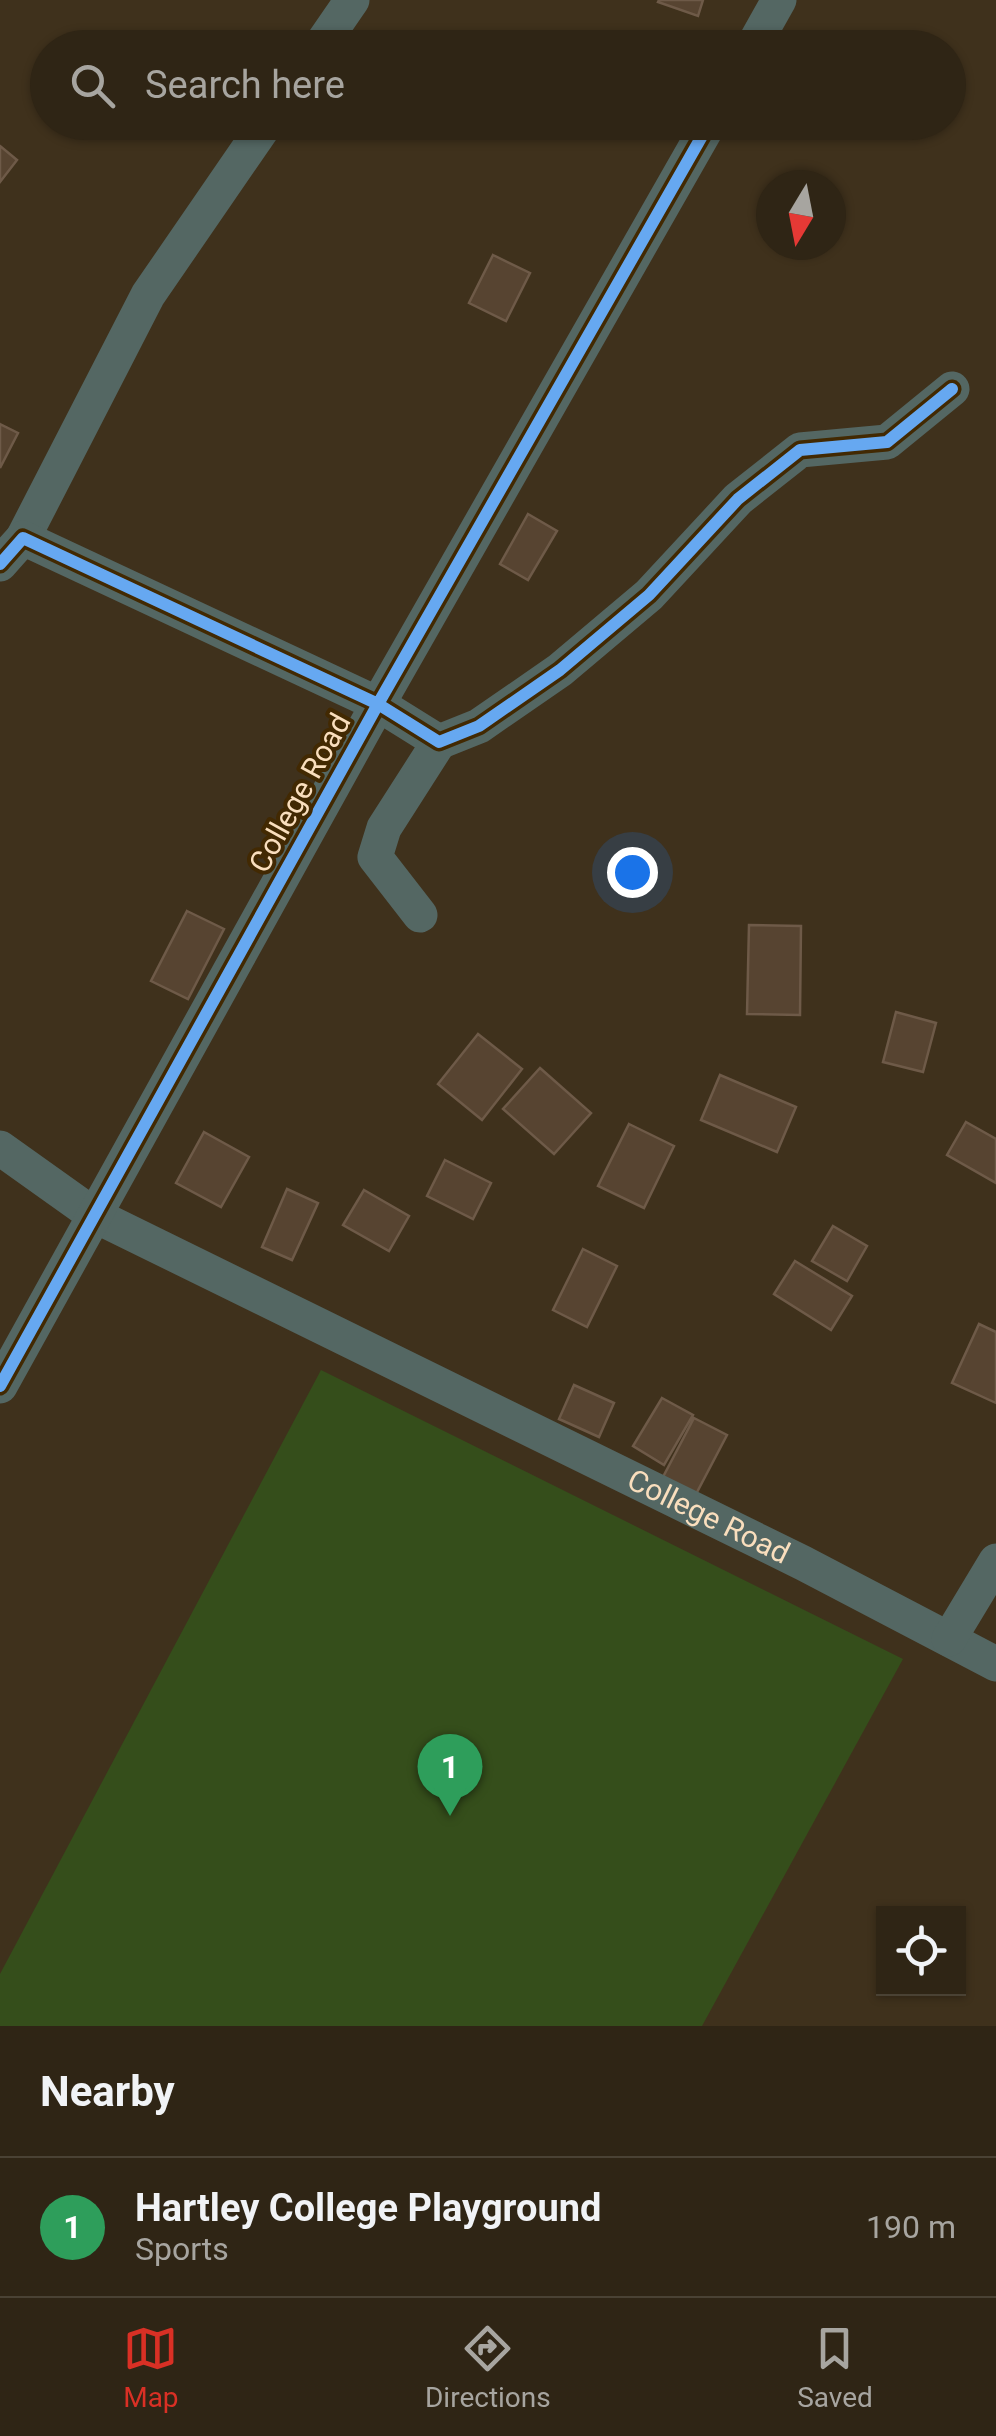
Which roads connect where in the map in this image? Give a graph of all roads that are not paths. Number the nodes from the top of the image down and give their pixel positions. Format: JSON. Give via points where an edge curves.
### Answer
{"nodes":[{"id":1,"x":352,"y":0,"type":"edge"},
{"id":2,"x":779,"y":0,"type":"edge"},
{"id":3,"x":332,"y":30,"type":"edge"},
{"id":4,"x":762,"y":30,"type":"edge"},
{"id":5,"x":255,"y":140,"type":"edge"},
{"id":6,"x":700,"y":140,"type":"edge"},
{"id":7,"x":952,"y":389,"type":"dead end"},
{"id":8,"x":12,"y":551,"type":"edge"},
{"id":9,"x":378,"y":704,"type":"junction"},
{"id":10,"x":439,"y":742,"type":"junction"},
{"id":11,"x":420,"y":915,"type":"dead end"},
{"id":12,"x":0,"y":1148,"type":"edge"},
{"id":13,"x":94,"y":1215,"type":"junction"},
{"id":14,"x":0,"y":1386,"type":"edge"},
{"id":15,"x":996,"y":1562,"type":"edge"},
{"id":16,"x":948,"y":1639,"type":"junction"},
{"id":17,"x":996,"y":1664,"type":"edge"}],
"edges":[{"from":1,"to":3,"type":"street"},
{"from":2,"to":4,"type":"street"},
{"from":5,"to":8,"type":"street","via":[[148,295]]},
{"from":6,"to":9,"type":"street","name":"College Road"},
{"from":7,"to":10,"type":"street","via":[[886,442],[800,450],[738,499],[649,595],[560,670],[479,726]]},
{"from":8,"to":9,"type":"street"},
{"from":9,"to":10,"type":"street"},
{"from":9,"to":13,"type":"street","name":"College Road"},
{"from":10,"to":11,"type":"street","via":[[384,828],[375,857]]},
{"from":12,"to":13,"type":"street"},
{"from":13,"to":14,"type":"street","name":"College Road"},
{"from":13,"to":16,"type":"street","name":"College Road"},
{"from":15,"to":16,"type":"street"},
{"from":16,"to":17,"type":"street","name":"College Road"}]}
